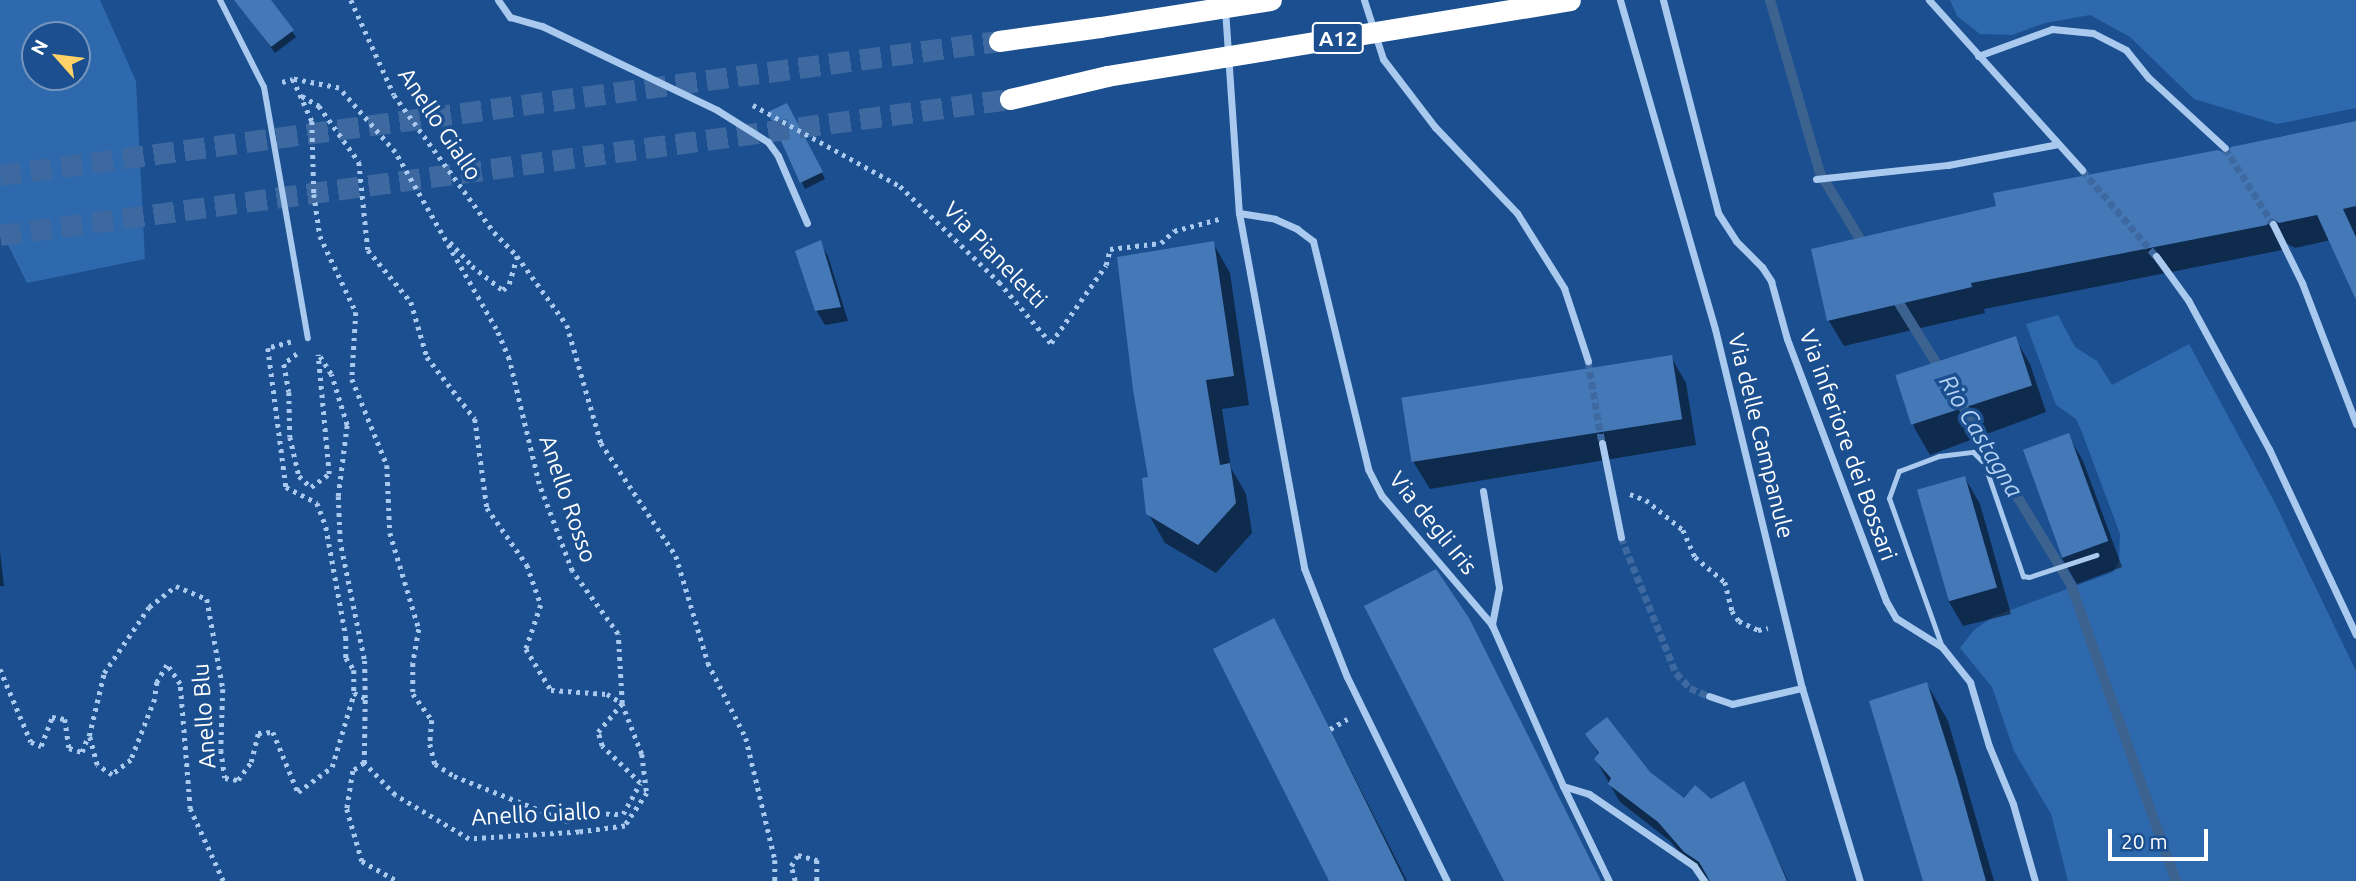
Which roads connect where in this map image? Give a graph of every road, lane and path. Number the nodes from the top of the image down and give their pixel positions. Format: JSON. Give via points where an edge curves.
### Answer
{"nodes":[{"id":1,"x":220,"y":0,"type":"edge"},
{"id":2,"x":351,"y":0,"type":"edge"},
{"id":3,"x":498,"y":0,"type":"edge"},
{"id":4,"x":1224,"y":0,"type":"edge"},
{"id":5,"x":1271,"y":0,"type":"edge"},
{"id":6,"x":1364,"y":0,"type":"edge"},
{"id":7,"x":1570,"y":0,"type":"edge"},
{"id":8,"x":1620,"y":0,"type":"edge"},
{"id":9,"x":1663,"y":0,"type":"edge"},
{"id":10,"x":1929,"y":0,"type":"edge"},
{"id":11,"x":999,"y":41,"type":"tunnel mouth"},
{"id":12,"x":1978,"y":56,"type":"junction"},
{"id":13,"x":293,"y":79,"type":"junction"},
{"id":14,"x":264,"y":87,"type":"junction"},
{"id":15,"x":300,"y":95,"type":"junction"},
{"id":16,"x":1010,"y":99,"type":"tunnel mouth"},
{"id":17,"x":745,"y":100,"type":"dead end"},
{"id":18,"x":2058,"y":145,"type":"junction"},
{"id":19,"x":2225,"y":148,"type":"tunnel mouth"},
{"id":20,"x":2082,"y":170,"type":"tunnel mouth"},
{"id":21,"x":1816,"y":180,"type":"dead end"},
{"id":22,"x":1239,"y":213,"type":"junction"},
{"id":23,"x":807,"y":223,"type":"dead end"},
{"id":24,"x":2273,"y":224,"type":"tunnel mouth"},
{"id":25,"x":444,"y":236,"type":"junction"},
{"id":26,"x":517,"y":256,"type":"junction"},
{"id":27,"x":2156,"y":256,"type":"tunnel mouth"},
{"id":28,"x":308,"y":338,"type":"junction"},
{"id":29,"x":318,"y":353,"type":"junction"},
{"id":30,"x":1588,"y":360,"type":"tunnel mouth"},
{"id":31,"x":2356,"y":424,"type":"edge"},
{"id":32,"x":1602,"y":443,"type":"tunnel mouth"},
{"id":33,"x":1483,"y":491,"type":"dead end"},
{"id":34,"x":1612,"y":496,"type":"junction"},
{"id":35,"x":1621,"y":537,"type":"tunnel mouth"},
{"id":36,"x":2096,"y":555,"type":"dead end"},
{"id":37,"x":1786,"y":622,"type":"junction"},
{"id":38,"x":1492,"y":625,"type":"junction"},
{"id":39,"x":2356,"y":635,"type":"edge"},
{"id":40,"x":1942,"y":647,"type":"junction"},
{"id":41,"x":0,"y":669,"type":"edge"},
{"id":42,"x":1802,"y":688,"type":"junction"},
{"id":43,"x":354,"y":692,"type":"junction"},
{"id":44,"x":1709,"y":696,"type":"tunnel mouth"},
{"id":45,"x":365,"y":698,"type":"junction"},
{"id":46,"x":622,"y":703,"type":"junction"},
{"id":47,"x":89,"y":736,"type":"junction"},
{"id":48,"x":364,"y":763,"type":"junction"},
{"id":49,"x":1563,"y":786,"type":"junction"},
{"id":50,"x":223,"y":881,"type":"edge"},
{"id":51,"x":397,"y":881,"type":"edge"},
{"id":52,"x":775,"y":881,"type":"edge"},
{"id":53,"x":795,"y":881,"type":"edge"},
{"id":54,"x":817,"y":881,"type":"edge"},
{"id":55,"x":1447,"y":881,"type":"edge"},
{"id":56,"x":1609,"y":881,"type":"edge"},
{"id":57,"x":1704,"y":881,"type":"edge"},
{"id":58,"x":1860,"y":881,"type":"edge"},
{"id":59,"x":2035,"y":881,"type":"edge"}],
"edges":[{"from":1,"to":14,"type":"street"},
{"from":2,"to":26,"type":"path","name":"Anello Giallo","via":[[394,94],[494,232]]},
{"from":3,"to":23,"type":"street","via":[[510,17],[542,26],[691,97],[768,142]]},
{"from":4,"to":22,"type":"street"},
{"from":5,"to":11,"type":"highway","bridge":true},
{"from":6,"to":30,"type":"street","via":[[1382,58],[1435,127],[1517,213],[1564,288]]},
{"from":7,"to":16,"type":"highway","number":"A12","bridge":true,"via":[[1107,76]]},
{"from":8,"to":37,"type":"street","name":"Via delle Campanule","via":[[1715,329]]},
{"from":9,"to":40,"type":"street","name":"Via inferiore dei Bossari","via":[[1718,213],[1771,282],[1787,339],[1886,601],[1896,618]]},
{"from":10,"to":12,"type":"street"},
{"from":12,"to":18,"type":"street"},
{"from":12,"to":19,"type":"street","via":[[2052,29],[2093,33],[2126,50],[2149,78]]},
{"from":13,"to":14,"type":"path","name":"Anello Rosso"},
{"from":13,"to":15,"type":"path"},
{"from":13,"to":25,"type":"path","name":"Anello Rosso","via":[[339,88],[395,152]]},
{"from":14,"to":28,"type":"street"},
{"from":15,"to":46,"type":"path","via":[[319,106],[359,162],[368,250],[411,302],[426,357],[475,419],[486,508],[527,565],[541,605],[526,649],[551,690],[607,694]]},
{"from":15,"to":46,"type":"path","via":[[312,121],[320,236],[356,312],[352,379],[387,465],[390,533],[419,629],[413,694],[432,719],[430,744],[435,764],[567,821],[589,813],[623,814],[640,783],[602,746],[598,732]]},
{"from":17,"to":22,"type":"path","name":"Via Pianeletti","via":[[900,186],[999,282],[1051,343],[1106,265],[1110,249],[1161,243],[1174,231]]},
{"from":18,"to":20,"type":"street"},
{"from":18,"to":21,"type":"street","via":[[1948,165]]},
{"from":22,"to":38,"type":"street","name":"Via degli Iris","via":[[1275,219],[1313,242],[1368,469],[1382,496]]},
{"from":22,"to":55,"type":"street","via":[[1304,568],[1347,677]]},
{"from":24,"to":31,"type":"street","via":[[2302,283]]},
{"from":25,"to":26,"type":"path","via":[[503,290]]},
{"from":25,"to":46,"type":"path","name":"Anello Rosso","via":[[509,359],[539,484],[572,571],[618,634]]},
{"from":26,"to":52,"type":"path","name":"Anello Giallo","via":[[567,325],[601,443],[676,556],[708,663],[746,738],[775,860]]},
{"from":27,"to":39,"type":"street","via":[[2189,300],[2269,449]]},
{"from":28,"to":29,"type":"path"},
{"from":28,"to":43,"type":"path","via":[[268,348],[273,402],[286,487],[317,503],[326,527],[346,658],[354,670]]},
{"from":29,"to":29,"type":"path","via":[[294,354],[284,364],[290,437],[299,476],[311,487],[328,474]]},
{"from":29,"to":45,"type":"path","via":[[331,374],[346,425],[338,496],[340,542],[364,659]]},
{"from":32,"to":34,"type":"street"},
{"from":33,"to":38,"type":"street","via":[[1499,588]]},
{"from":34,"to":35,"type":"street"},
{"from":34,"to":37,"type":"path","via":[[1636,494],[1683,530],[1695,557],[1725,582],[1739,621],[1758,630]]},
{"from":36,"to":40,"type":"lane","via":[[2029,578],[2023,576],[1984,463],[1973,452],[1939,456],[1899,471],[1889,498]]},
{"from":37,"to":42,"type":"street","name":"Via delle Campanule"},
{"from":38,"to":49,"type":"street","name":"Via degli Iris"},
{"from":40,"to":59,"type":"street","name":"Via inferiore dei Bossari","via":[[1970,682]]},
{"from":41,"to":47,"type":"path","via":[[32,742],[41,746],[52,717],[65,719],[69,748],[82,752]]},
{"from":42,"to":44,"type":"street","via":[[1732,704]]},
{"from":42,"to":58,"type":"street","name":"Via delle Campanule"},
{"from":43,"to":45,"type":"path"},
{"from":43,"to":47,"type":"path","name":"Anello Blu","via":[[332,767],[298,792],[273,732],[258,733],[251,762],[238,780],[225,778],[223,689],[207,599],[176,586],[149,607],[104,673]]},
{"from":45,"to":48,"type":"path"},
{"from":46,"to":48,"type":"path","name":"Anello Giallo","via":[[642,754],[647,793],[625,825],[468,839],[395,795]]},
{"from":47,"to":50,"type":"path","name":"Anello Blu","via":[[97,765],[112,775],[131,760],[167,665],[180,684],[190,809]]},
{"from":48,"to":51,"type":"path","via":[[353,771],[347,808],[362,861]]},
{"from":49,"to":56,"type":"street","name":"Via degli Iris"},
{"from":49,"to":57,"type":"street","via":[[1589,794],[1694,866]]},
{"from":53,"to":54,"type":"path","via":[[791,866],[798,855],[817,860]]}]}
